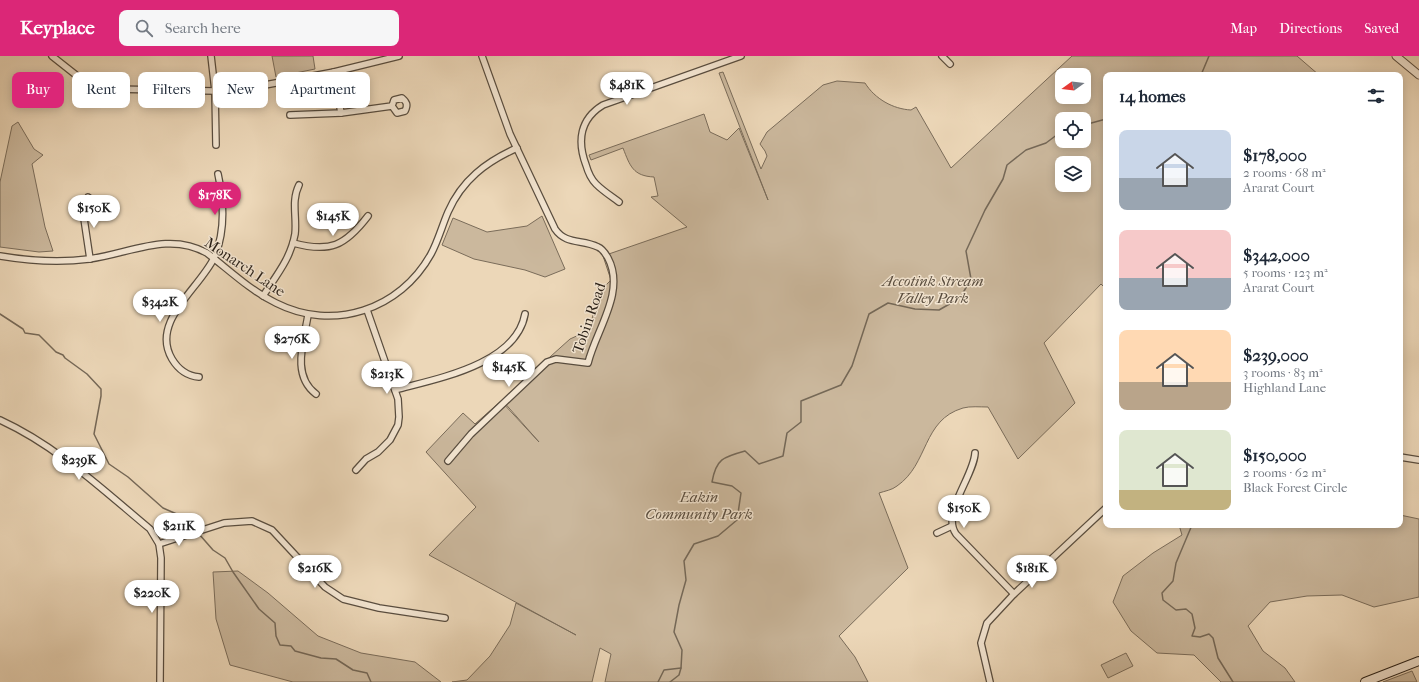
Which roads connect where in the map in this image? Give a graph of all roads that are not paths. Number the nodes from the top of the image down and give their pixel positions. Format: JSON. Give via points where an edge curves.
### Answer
{"nodes":[{"id":1,"x":52,"y":56,"type":"edge"},
{"id":2,"x":211,"y":56,"type":"edge"},
{"id":3,"x":395,"y":56,"type":"edge"},
{"id":4,"x":482,"y":56,"type":"edge"},
{"id":5,"x":719,"y":56,"type":"edge"},
{"id":6,"x":741,"y":56,"type":"edge"},
{"id":7,"x":942,"y":56,"type":"edge"},
{"id":8,"x":1396,"y":56,"type":"edge"},
{"id":9,"x":722,"y":63,"type":"junction"},
{"id":10,"x":950,"y":64,"type":"dead end"},
{"id":11,"x":334,"y":72,"type":"edge"},
{"id":12,"x":213,"y":74,"type":"edge"},
{"id":13,"x":1419,"y":75,"type":"edge"},
{"id":14,"x":213,"y":91,"type":"edge"},
{"id":15,"x":392,"y":106,"type":"dead end"},
{"id":16,"x":215,"y":108,"type":"edge"},
{"id":17,"x":339,"y":108,"type":"edge"},
{"id":18,"x":340,"y":112,"type":"junction"},
{"id":19,"x":290,"y":115,"type":"dead end"},
{"id":20,"x":216,"y":145,"type":"dead end"},
{"id":21,"x":517,"y":148,"type":"junction"},
{"id":22,"x":218,"y":174,"type":"dead end"},
{"id":23,"x":298,"y":185,"type":"dead end"},
{"id":24,"x":88,"y":197,"type":"dead end"},
{"id":25,"x":618,"y":202,"type":"dead end"},
{"id":26,"x":368,"y":216,"type":"dead end"},
{"id":27,"x":293,"y":243,"type":"junction"},
{"id":28,"x":0,"y":256,"type":"edge"},
{"id":29,"x":214,"y":258,"type":"junction"},
{"id":30,"x":90,"y":259,"type":"junction"},
{"id":31,"x":263,"y":296,"type":"junction"},
{"id":32,"x":367,"y":310,"type":"junction"},
{"id":33,"x":525,"y":314,"type":"dead end"},
{"id":34,"x":308,"y":315,"type":"junction"},
{"id":35,"x":199,"y":377,"type":"dead end"},
{"id":36,"x":395,"y":390,"type":"junction"},
{"id":37,"x":316,"y":394,"type":"dead end"},
{"id":38,"x":0,"y":420,"type":"edge"},
{"id":39,"x":975,"y":453,"type":"dead end"},
{"id":40,"x":1403,"y":457,"type":"edge"},
{"id":41,"x":1419,"y":460,"type":"edge"},
{"id":42,"x":448,"y":461,"type":"dead end"},
{"id":43,"x":356,"y":470,"type":"dead end"},
{"id":44,"x":1103,"y":511,"type":"edge"},
{"id":45,"x":952,"y":526,"type":"junction"},
{"id":46,"x":937,"y":533,"type":"dead end"},
{"id":47,"x":159,"y":544,"type":"junction"},
{"id":48,"x":1014,"y":594,"type":"junction"},
{"id":49,"x":445,"y":618,"type":"dead end"},
{"id":50,"x":1419,"y":661,"type":"edge"},
{"id":51,"x":160,"y":682,"type":"edge"},
{"id":52,"x":990,"y":682,"type":"edge"},
{"id":53,"x":1365,"y":682,"type":"edge"}],
"edges":[{"from":1,"to":14,"type":"street","via":[[92,84],[112,89]]},
{"from":2,"to":12,"type":"street"},
{"from":3,"to":11,"type":"street"},
{"from":4,"to":21,"type":"street","name":"Tobin Road"},
{"from":5,"to":9,"type":"street"},
{"from":6,"to":9,"type":"street"},
{"from":7,"to":10,"type":"street"},
{"from":8,"to":13,"type":"street"},
{"from":9,"to":25,"type":"street","via":[[603,105],[591,114],[581,132],[582,156],[592,179]]},
{"from":15,"to":18,"type":"street"},
{"from":16,"to":20,"type":"street"},
{"from":17,"to":18,"type":"street"},
{"from":18,"to":19,"type":"street"},
{"from":21,"to":32,"type":"street","name":"Monarch Lane","via":[[487,163],[468,179],[455,198],[432,252],[418,273],[391,298]]},
{"from":21,"to":42,"type":"street","name":"Tobin Road","via":[[554,229],[565,239],[602,248],[610,262],[614,290],[588,363],[556,359],[547,362],[471,434]]},
{"from":22,"to":29,"type":"street","via":[[224,218]]},
{"from":23,"to":27,"type":"street","via":[[294,202]]},
{"from":24,"to":30,"type":"street","via":[[83,212]]},
{"from":26,"to":27,"type":"street","via":[[350,237],[335,245],[317,248]]},
{"from":27,"to":31,"type":"street","via":[[284,264]]},
{"from":28,"to":30,"type":"street","name":"Monarch Lane","via":[[48,262]]},
{"from":29,"to":30,"type":"street","name":"Monarch Lane","via":[[198,248],[168,242]]},
{"from":29,"to":31,"type":"street","name":"Monarch Lane"},
{"from":29,"to":35,"type":"street","via":[[171,319],[166,333],[167,348],[173,361],[183,372]]},
{"from":31,"to":34,"type":"street","name":"Monarch Lane","via":[[285,308]]},
{"from":32,"to":34,"type":"street","name":"Monarch Lane","via":[[333,317]]},
{"from":32,"to":36,"type":"street"},
{"from":33,"to":36,"type":"street","via":[[517,333],[484,361],[458,373]]},
{"from":34,"to":37,"type":"street","via":[[300,368],[304,381]]},
{"from":36,"to":43,"type":"street","via":[[399,408],[395,432],[384,447],[366,459]]},
{"from":38,"to":47,"type":"street","via":[[36,439],[69,463],[150,529]]},
{"from":39,"to":45,"type":"street","via":[[954,512]]},
{"from":40,"to":41,"type":"street"},
{"from":44,"to":48,"type":"street"},
{"from":45,"to":46,"type":"street"},
{"from":45,"to":48,"type":"street","via":[[956,534]]},
{"from":47,"to":49,"type":"street","via":[[233,521],[260,523],[272,530],[325,587],[343,599],[379,608]]},
{"from":47,"to":51,"type":"street"},
{"from":48,"to":52,"type":"street","via":[[987,623],[982,636],[982,652]]},
{"from":50,"to":53,"type":"main road"}]}
